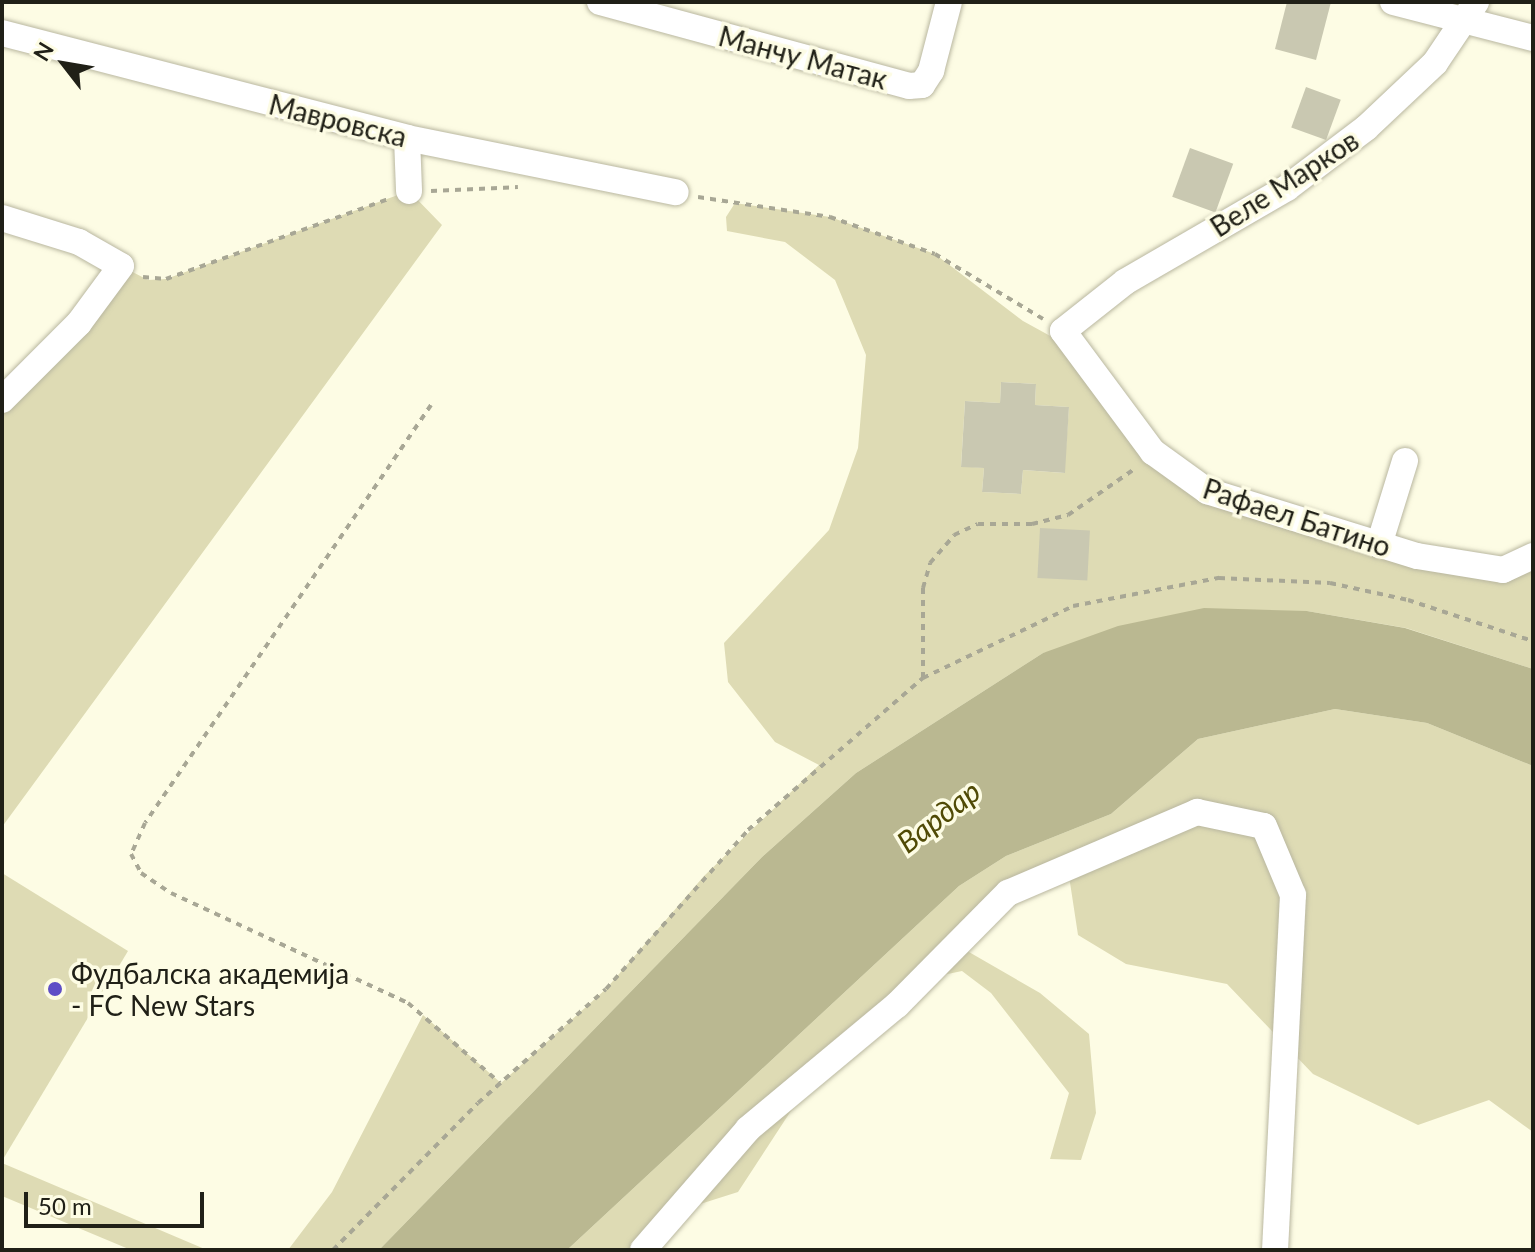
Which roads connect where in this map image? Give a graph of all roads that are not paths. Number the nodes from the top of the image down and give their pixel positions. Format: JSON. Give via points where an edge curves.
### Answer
{"nodes":[{"id":1,"x":600,"y":2,"type":"edge"},
{"id":2,"x":949,"y":2,"type":"edge"},
{"id":3,"x":1393,"y":2,"type":"edge"},
{"id":4,"x":1470,"y":11,"type":"edge"},
{"id":5,"x":2,"y":33,"type":"edge"},
{"id":6,"x":1533,"y":38,"type":"edge"},
{"id":7,"x":407,"y":138,"type":"junction"},
{"id":8,"x":409,"y":191,"type":"road end"},
{"id":9,"x":676,"y":192,"type":"road end"},
{"id":10,"x":2,"y":218,"type":"edge"},
{"id":11,"x":1063,"y":331,"type":"joint"},
{"id":12,"x":2,"y":400,"type":"edge"},
{"id":13,"x":1405,"y":461,"type":"dead end"},
{"id":14,"x":1379,"y":545,"type":"junction"},
{"id":15,"x":1533,"y":556,"type":"edge"},
{"id":16,"x":643,"y":1250,"type":"edge"},
{"id":17,"x":1275,"y":1250,"type":"edge"}],
"edges":[{"from":1,"to":2,"type":"street","name":"Манчу Матак","via":[[909,86],[922,85],[931,71]]},
{"from":3,"to":4,"type":"street"},
{"from":4,"to":6,"type":"street"},
{"from":4,"to":11,"type":"street","name":"Веле Марков","via":[[1435,63],[1366,128],[1287,188],[1125,282]]},
{"from":5,"to":7,"type":"street","name":"Мавровска"},
{"from":7,"to":8,"type":"street"},
{"from":7,"to":9,"type":"street","name":"Мавровска"},
{"from":10,"to":12,"type":"street","via":[[79,242],[121,266],[79,323]]},
{"from":11,"to":14,"type":"street","name":"Рафаел Батино","via":[[1153,452],[1207,491]]},
{"from":13,"to":14,"type":"street"},
{"from":14,"to":15,"type":"street","name":"Рафаел Батино","via":[[1487,570],[1512,570]]},
{"from":16,"to":17,"type":"street","via":[[748,1129],[897,1005],[1008,893],[1197,812],[1264,826],[1293,895]]}]}
